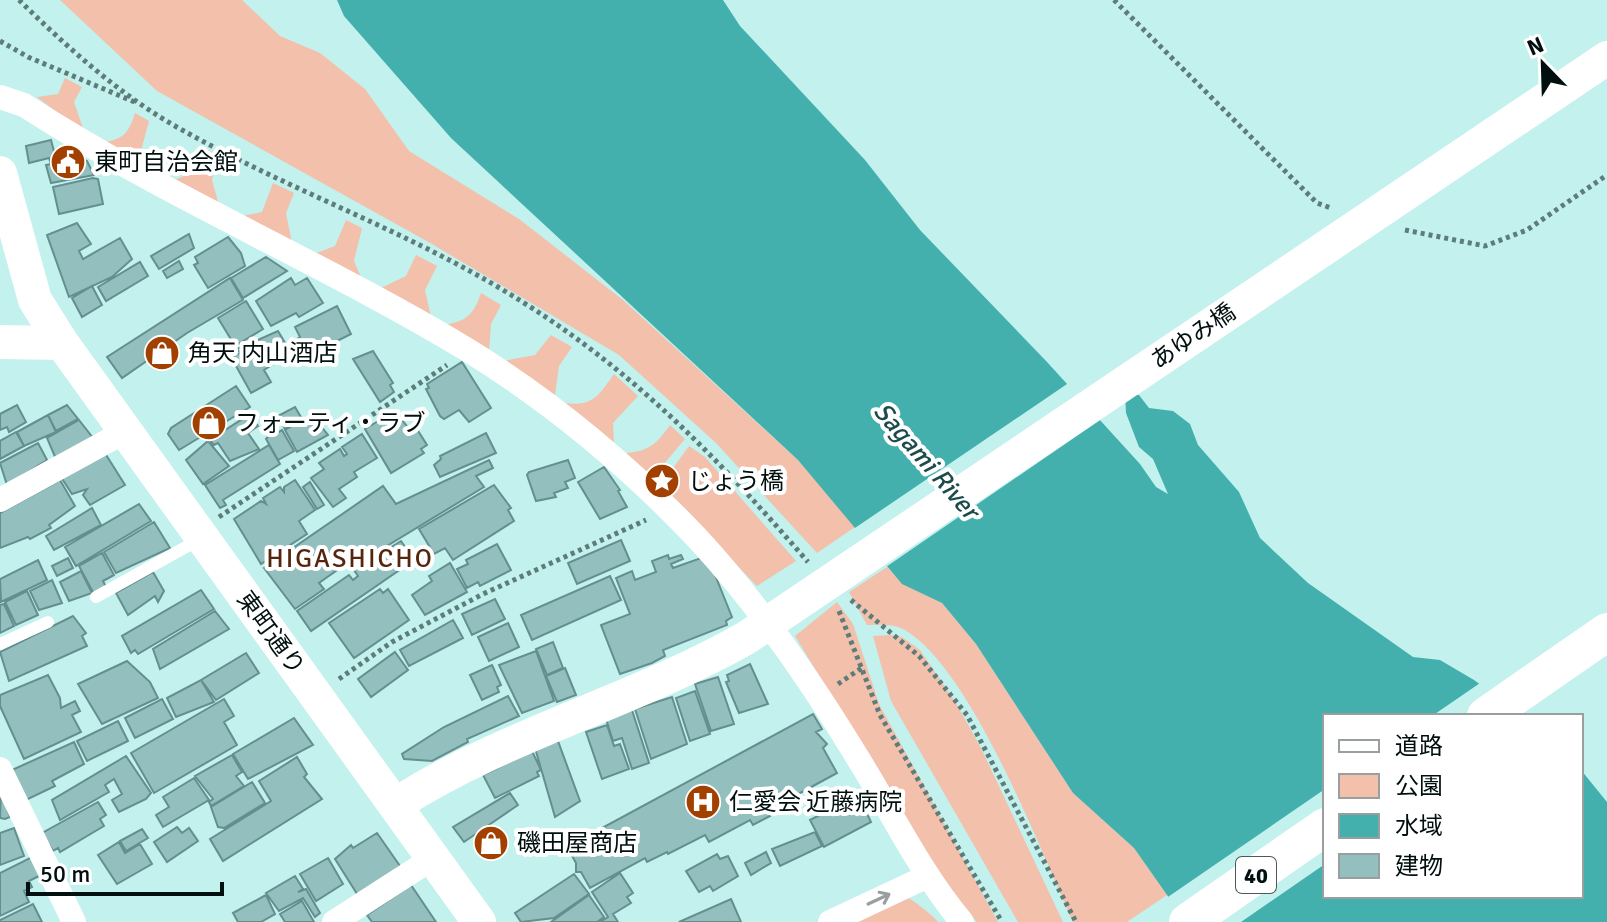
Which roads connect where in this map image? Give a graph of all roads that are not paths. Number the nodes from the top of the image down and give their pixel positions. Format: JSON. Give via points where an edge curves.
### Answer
{"nodes":[{"id":1,"x":1607,"y":58,"type":"edge"},
{"id":2,"x":0,"y":97,"type":"edge"},
{"id":3,"x":2,"y":184,"type":"edge"},
{"id":4,"x":0,"y":342,"type":"edge"},
{"id":5,"x":62,"y":343,"type":"junction"},
{"id":6,"x":126,"y":431,"type":"junction"},
{"id":7,"x":0,"y":500,"type":"edge"},
{"id":8,"x":200,"y":534,"type":"junction"},
{"id":9,"x":96,"y":597,"type":"dead end"},
{"id":10,"x":774,"y":619,"type":"junction"},
{"id":11,"x":48,"y":622,"type":"dead end"},
{"id":12,"x":1607,"y":632,"type":"edge"},
{"id":13,"x":0,"y":644,"type":"edge"},
{"id":14,"x":1489,"y":714,"type":"edge"},
{"id":15,"x":1,"y":772,"type":"edge"},
{"id":16,"x":395,"y":805,"type":"junction"},
{"id":17,"x":1323,"y":828,"type":"edge"},
{"id":18,"x":433,"y":858,"type":"junction"},
{"id":19,"x":928,"y":876,"type":"junction"},
{"id":20,"x":74,"y":922,"type":"edge"},
{"id":21,"x":334,"y":922,"type":"edge"},
{"id":22,"x":479,"y":922,"type":"edge"},
{"id":23,"x":830,"y":922,"type":"edge"},
{"id":24,"x":962,"y":922,"type":"edge"},
{"id":25,"x":1188,"y":922,"type":"edge"}],
"edges":[{"from":1,"to":10,"type":"street","name":"あゆみ橋"},
{"from":2,"to":10,"type":"street","via":[[24,105],[157,186],[467,350],[574,425],[667,507]]},
{"from":3,"to":5,"type":"street","name":"東町通り","via":[[35,300]]},
{"from":4,"to":5,"type":"street"},
{"from":5,"to":6,"type":"street","name":"東町通り"},
{"from":6,"to":7,"type":"street"},
{"from":6,"to":8,"type":"street","name":"東町通り"},
{"from":8,"to":9,"type":"lane"},
{"from":8,"to":16,"type":"street","name":"東町通り"},
{"from":10,"to":16,"type":"street","name":"あゆみ橋","via":[[691,667],[531,733]]},
{"from":10,"to":19,"type":"street"},
{"from":11,"to":13,"type":"lane"},
{"from":12,"to":14,"type":"main road"},
{"from":15,"to":20,"type":"street"},
{"from":16,"to":18,"type":"street","name":"東町通り"},
{"from":17,"to":25,"type":"main road","number":"40"},
{"from":18,"to":21,"type":"street"},
{"from":18,"to":22,"type":"street","name":"東町通り"},
{"from":23,"to":19,"type":"street","one_way":true},
{"from":19,"to":24,"type":"street"}]}
